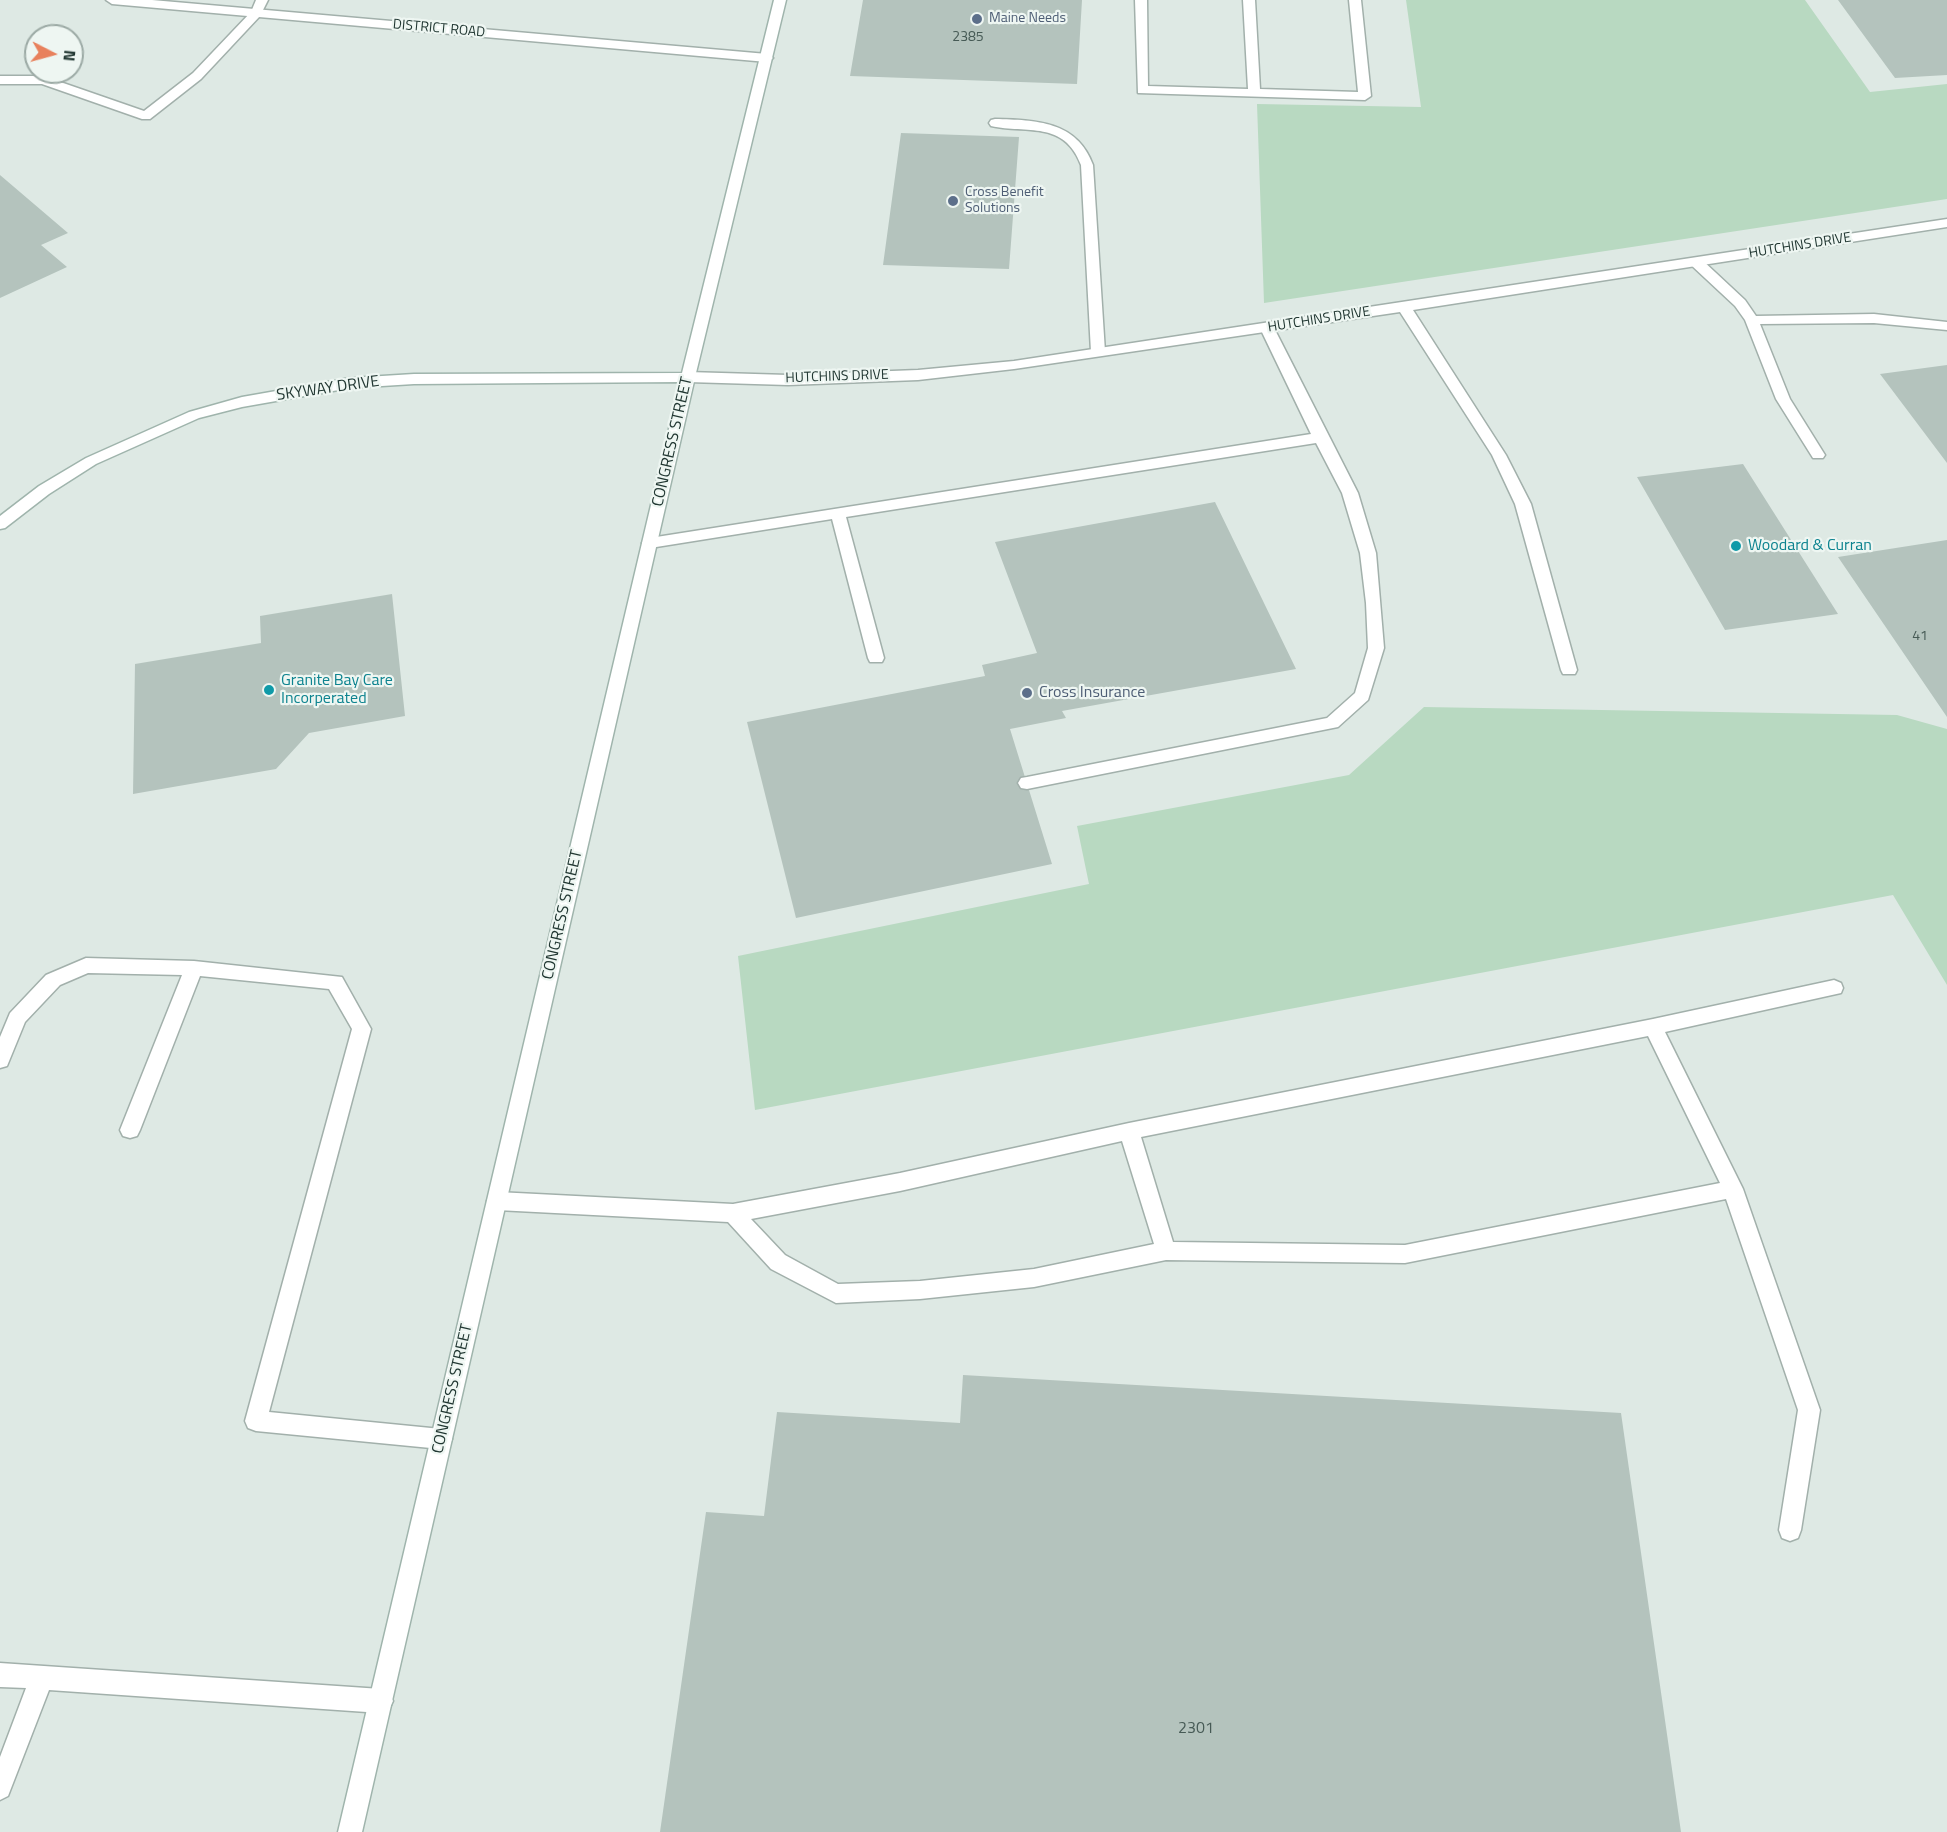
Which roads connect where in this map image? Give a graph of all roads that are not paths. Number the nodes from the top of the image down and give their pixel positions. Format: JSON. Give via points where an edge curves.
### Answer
{"nodes":[{"id":1,"x":112,"y":0,"type":"edge"},
{"id":2,"x":262,"y":0,"type":"edge"},
{"id":3,"x":780,"y":0,"type":"edge"},
{"id":4,"x":1141,"y":0,"type":"edge"},
{"id":5,"x":1249,"y":0,"type":"edge"},
{"id":6,"x":1355,"y":0,"type":"edge"},
{"id":7,"x":256,"y":13,"type":"junction"},
{"id":8,"x":767,"y":58,"type":"junction"},
{"id":9,"x":0,"y":80,"type":"edge"},
{"id":10,"x":1254,"y":93,"type":"junction"},
{"id":11,"x":995,"y":123,"type":"dead end"},
{"id":12,"x":1947,"y":223,"type":"edge"},
{"id":13,"x":1696,"y":262,"type":"junction"},
{"id":14,"x":1404,"y":307,"type":"junction"},
{"id":15,"x":1752,"y":320,"type":"junction"},
{"id":16,"x":1947,"y":326,"type":"edge"},
{"id":17,"x":1267,"y":328,"type":"junction"},
{"id":18,"x":1098,"y":352,"type":"junction"},
{"id":19,"x":688,"y":377,"type":"junction"},
{"id":20,"x":1320,"y":437,"type":"junction"},
{"id":21,"x":1818,"y":455,"type":"dead end"},
{"id":22,"x":838,"y":514,"type":"junction"},
{"id":23,"x":0,"y":524,"type":"edge"},
{"id":24,"x":650,"y":543,"type":"junction"},
{"id":25,"x":876,"y":658,"type":"dead end"},
{"id":26,"x":1569,"y":670,"type":"dead end"},
{"id":27,"x":1027,"y":783,"type":"dead end"},
{"id":28,"x":194,"y":968,"type":"junction"},
{"id":29,"x":1834,"y":988,"type":"dead end"},
{"id":30,"x":1653,"y":1027,"type":"junction"},
{"id":31,"x":0,"y":1060,"type":"edge"},
{"id":32,"x":130,"y":1130,"type":"dead end"},
{"id":33,"x":1129,"y":1131,"type":"junction"},
{"id":34,"x":1734,"y":1189,"type":"junction"},
{"id":35,"x":497,"y":1201,"type":"junction"},
{"id":36,"x":733,"y":1213,"type":"junction"},
{"id":37,"x":1166,"y":1251,"type":"junction"},
{"id":38,"x":441,"y":1439,"type":"junction"},
{"id":39,"x":1790,"y":1530,"type":"dead end"},
{"id":40,"x":0,"y":1675,"type":"edge"},
{"id":41,"x":42,"y":1678,"type":"junction"},
{"id":42,"x":381,"y":1701,"type":"junction"},
{"id":43,"x":0,"y":1788,"type":"edge"},
{"id":44,"x":350,"y":1832,"type":"edge"}],
"edges":[{"from":1,"to":7,"type":"main road","name":"DISTRICT ROAD"},
{"from":2,"to":7,"type":"main road"},
{"from":3,"to":8,"type":"main road","name":"CONGRESS STREET"},
{"from":4,"to":10,"type":"main road","via":[[1142,90]]},
{"from":5,"to":10,"type":"main road"},
{"from":6,"to":10,"type":"main road","via":[[1365,96]]},
{"from":7,"to":8,"type":"main road","name":"DISTRICT ROAD"},
{"from":7,"to":9,"type":"main road","via":[[197,76],[146,116],[43,80]]},
{"from":8,"to":19,"type":"main road","name":"CONGRESS STREET"},
{"from":11,"to":18,"type":"main road","via":[[1035,125],[1058,132],[1080,148],[1087,165]]},
{"from":12,"to":13,"type":"main road","name":"HUTCHINS DRIVE"},
{"from":13,"to":14,"type":"main road","name":"HUTCHINS DRIVE"},
{"from":13,"to":15,"type":"main road","via":[[1740,303]]},
{"from":14,"to":17,"type":"main road","name":"HUTCHINS DRIVE"},
{"from":14,"to":26,"type":"main road","via":[[1499,455],[1522,504]]},
{"from":15,"to":16,"type":"main road","via":[[1875,319]]},
{"from":15,"to":21,"type":"main road","via":[[1784,399]]},
{"from":17,"to":18,"type":"main road","name":"HUTCHINS DRIVE"},
{"from":17,"to":20,"type":"main road"},
{"from":18,"to":19,"type":"main road","name":"HUTCHINS DRIVE","via":[[918,375],[788,380]]},
{"from":19,"to":23,"type":"main road","name":"SKYWAY DRIVE","via":[[414,379],[350,383],[242,402],[194,415],[91,461]]},
{"from":19,"to":24,"type":"main road","name":"CONGRESS STREET"},
{"from":20,"to":22,"type":"main road"},
{"from":20,"to":27,"type":"main road","via":[[1350,493],[1368,553],[1376,648],[1362,696],[1332,723]]},
{"from":22,"to":24,"type":"main road"},
{"from":22,"to":25,"type":"main road"},
{"from":24,"to":35,"type":"main road","name":"CONGRESS STREET"},
{"from":28,"to":31,"type":"main road","via":[[86,965],[53,980],[17,1018]]},
{"from":28,"to":32,"type":"main road"},
{"from":28,"to":38,"type":"main road","via":[[335,982],[362,1029],[255,1421]]},
{"from":29,"to":30,"type":"main road"},
{"from":30,"to":33,"type":"main road"},
{"from":30,"to":34,"type":"main road"},
{"from":33,"to":36,"type":"main road","via":[[900,1182]]},
{"from":33,"to":37,"type":"main road"},
{"from":34,"to":37,"type":"main road","via":[[1405,1254]]},
{"from":34,"to":39,"type":"main road","via":[[1809,1410]]},
{"from":35,"to":36,"type":"main road"},
{"from":35,"to":38,"type":"main road","name":"CONGRESS STREET"},
{"from":36,"to":37,"type":"main road","via":[[778,1262],[836,1294],[1034,1278]]},
{"from":38,"to":42,"type":"main road","name":"CONGRESS STREET"},
{"from":40,"to":41,"type":"main road"},
{"from":41,"to":42,"type":"main road"},
{"from":41,"to":43,"type":"main road"},
{"from":42,"to":44,"type":"main road","name":"CONGRESS STREET"}]}
